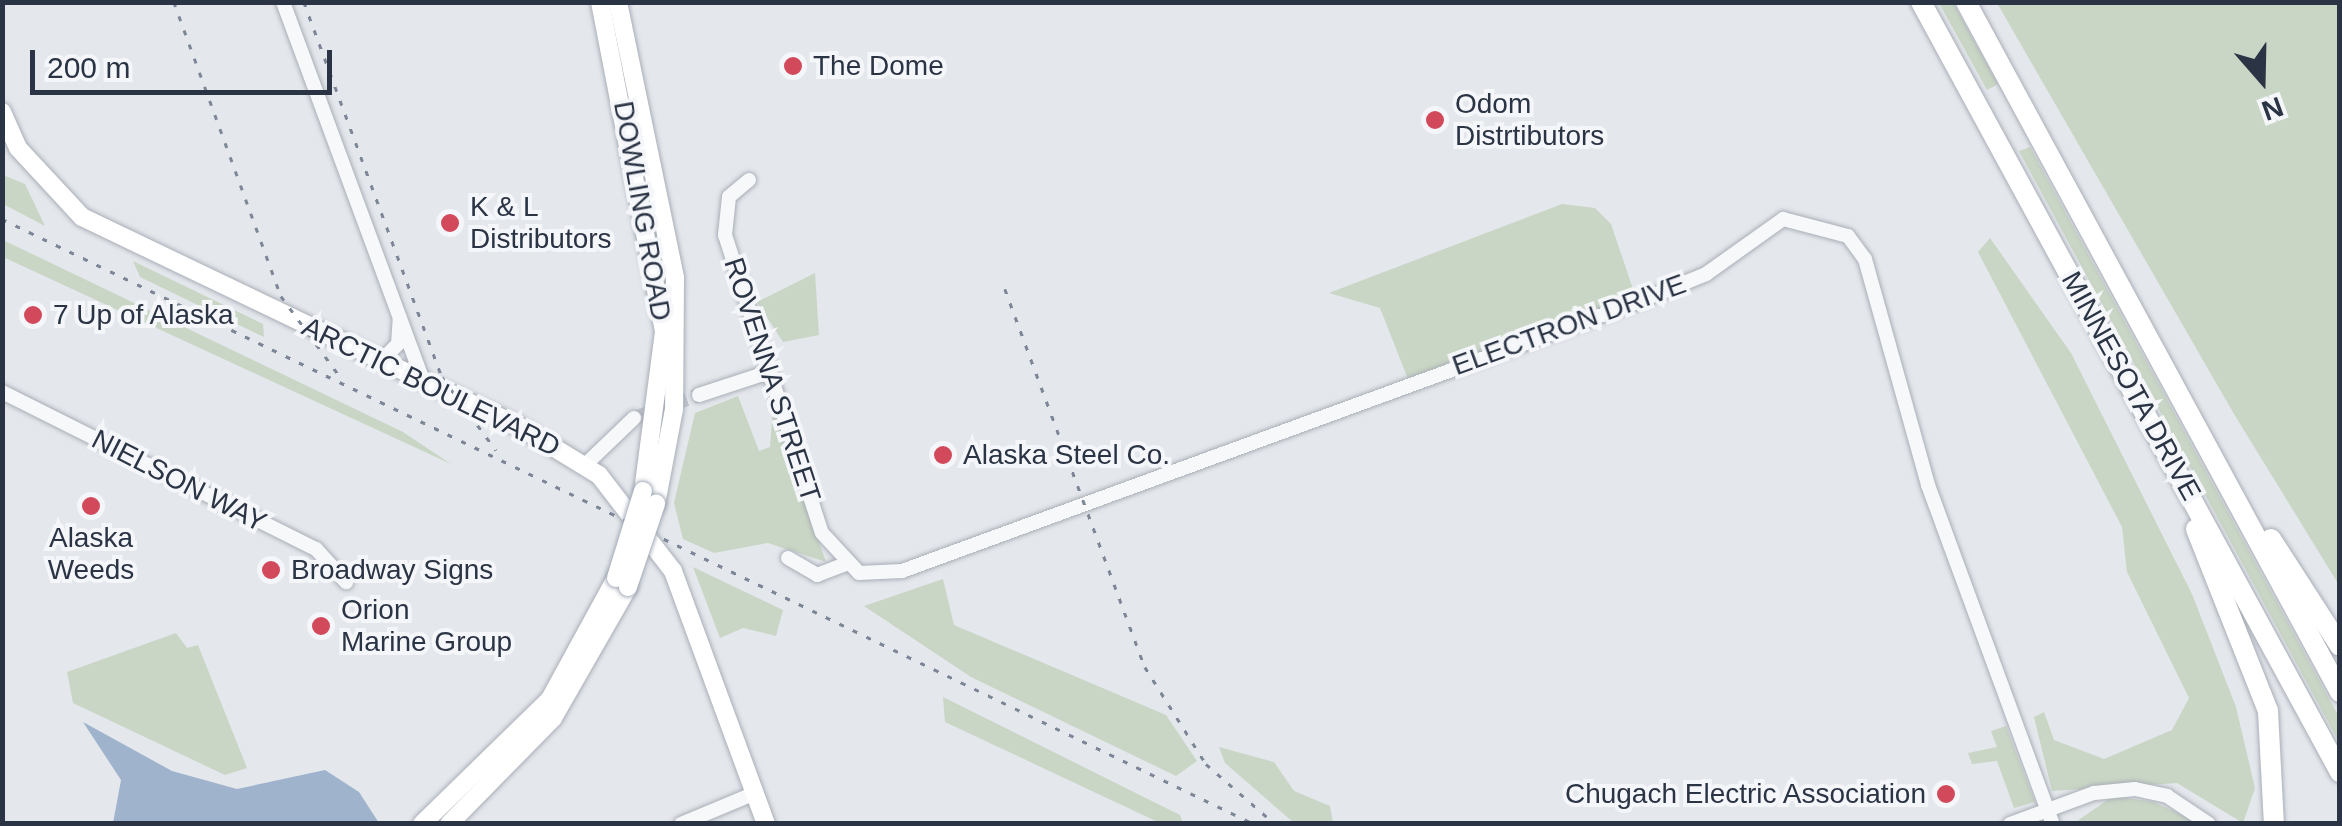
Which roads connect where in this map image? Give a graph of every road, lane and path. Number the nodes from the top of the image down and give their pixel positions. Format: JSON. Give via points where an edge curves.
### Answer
{"nodes":[{"id":1,"x":284,"y":2,"type":"edge"},
{"id":2,"x":600,"y":2,"type":"edge"},
{"id":3,"x":618,"y":2,"type":"edge"},
{"id":4,"x":1921,"y":2,"type":"edge"},
{"id":5,"x":1966,"y":2,"type":"edge"},
{"id":6,"x":2,"y":112,"type":"edge"},
{"id":7,"x":749,"y":180,"type":"dead end"},
{"id":8,"x":400,"y":313,"type":"junction"},
{"id":9,"x":381,"y":362,"type":"junction"},
{"id":10,"x":2164,"y":368,"type":"junction"},
{"id":11,"x":766,"y":372,"type":"junction"},
{"id":12,"x":422,"y":381,"type":"junction"},
{"id":13,"x":2136,"y":390,"type":"junction"},
{"id":14,"x":2,"y":392,"type":"edge"},
{"id":15,"x":699,"y":396,"type":"tunnel mouth"},
{"id":16,"x":634,"y":418,"type":"tunnel mouth"},
{"id":17,"x":585,"y":465,"type":"junction"},
{"id":18,"x":650,"y":498,"type":"junction"},
{"id":19,"x":788,"y":558,"type":"dead end"},
{"id":20,"x":853,"y":569,"type":"junction"},
{"id":21,"x":346,"y":582,"type":"dead end"},
{"id":22,"x":622,"y":583,"type":"junction"},
{"id":23,"x":2340,"y":646,"type":"edge"},
{"id":24,"x":2340,"y":692,"type":"edge"},
{"id":25,"x":2340,"y":772,"type":"edge"},
{"id":26,"x":755,"y":794,"type":"junction"},
{"id":27,"x":2051,"y":817,"type":"edge"},
{"id":28,"x":422,"y":824,"type":"edge"},
{"id":29,"x":449,"y":824,"type":"edge"},
{"id":30,"x":681,"y":824,"type":"edge"},
{"id":31,"x":766,"y":824,"type":"edge"},
{"id":32,"x":2010,"y":824,"type":"edge"},
{"id":33,"x":2209,"y":824,"type":"edge"},
{"id":34,"x":2274,"y":824,"type":"edge"}],
"edges":[{"from":1,"to":8,"type":"street"},
{"from":2,"to":18,"type":"main road","name":"DOWLING ROAD","via":[[664,332]]},
{"from":3,"to":18,"type":"main road","name":"DOWLING ROAD","via":[[675,278],[674,409]]},
{"from":4,"to":13,"type":"highway","name":"MINNESOTA DRIVE"},
{"from":5,"to":10,"type":"highway","name":"MINNESOTA DRIVE"},
{"from":6,"to":9,"type":"main road","name":"ARCTIC BOULEVARD","via":[[28,160],[82,217]]},
{"from":7,"to":11,"type":"street","name":"ROVENNA STREET","via":[[729,197],[725,235]]},
{"from":8,"to":9,"type":"street","via":[[398,344]]},
{"from":8,"to":12,"type":"street"},
{"from":9,"to":12,"type":"main road","name":"ARCTIC BOULEVARD"},
{"from":10,"to":23,"type":"highway"},
{"from":10,"to":24,"type":"highway","name":"MINNESOTA DRIVE"},
{"from":11,"to":15,"type":"street"},
{"from":11,"to":20,"type":"street","name":"ROVENNA STREET","via":[[822,533]]},
{"from":12,"to":17,"type":"main road","name":"ARCTIC BOULEVARD"},
{"from":13,"to":25,"type":"highway","name":"MINNESOTA DRIVE"},
{"from":13,"to":34,"type":"highway","via":[[2260,686],[2274,750]]},
{"from":14,"to":21,"type":"street","name":"NIELSON WAY","via":[[316,550]]},
{"from":16,"to":17,"type":"street"},
{"from":17,"to":26,"type":"main road","name":"ARCTIC BOULEVARD","via":[[661,546]]},
{"from":18,"to":22,"type":"main road","name":"DOWLING ROAD","bridge":true},
{"from":19,"to":20,"type":"street","name":"ELECTRON DRIVE","via":[[817,574]]},
{"from":20,"to":27,"type":"street","name":"ELECTRON DRIVE","via":[[902,571],[1634,303],[1706,274],[1758,230],[1813,221],[1848,236],[1865,259],[1928,486]]},
{"from":22,"to":28,"type":"main road","name":"DOWLING ROAD","via":[[550,699]]},
{"from":22,"to":29,"type":"main road","name":"DOWLING ROAD","via":[[553,718]]},
{"from":26,"to":30,"type":"street"},
{"from":26,"to":31,"type":"main road","name":"ARCTIC BOULEVARD"},
{"from":27,"to":32,"type":"street"},
{"from":27,"to":33,"type":"street","via":[[2135,790],[2167,796]]}]}
